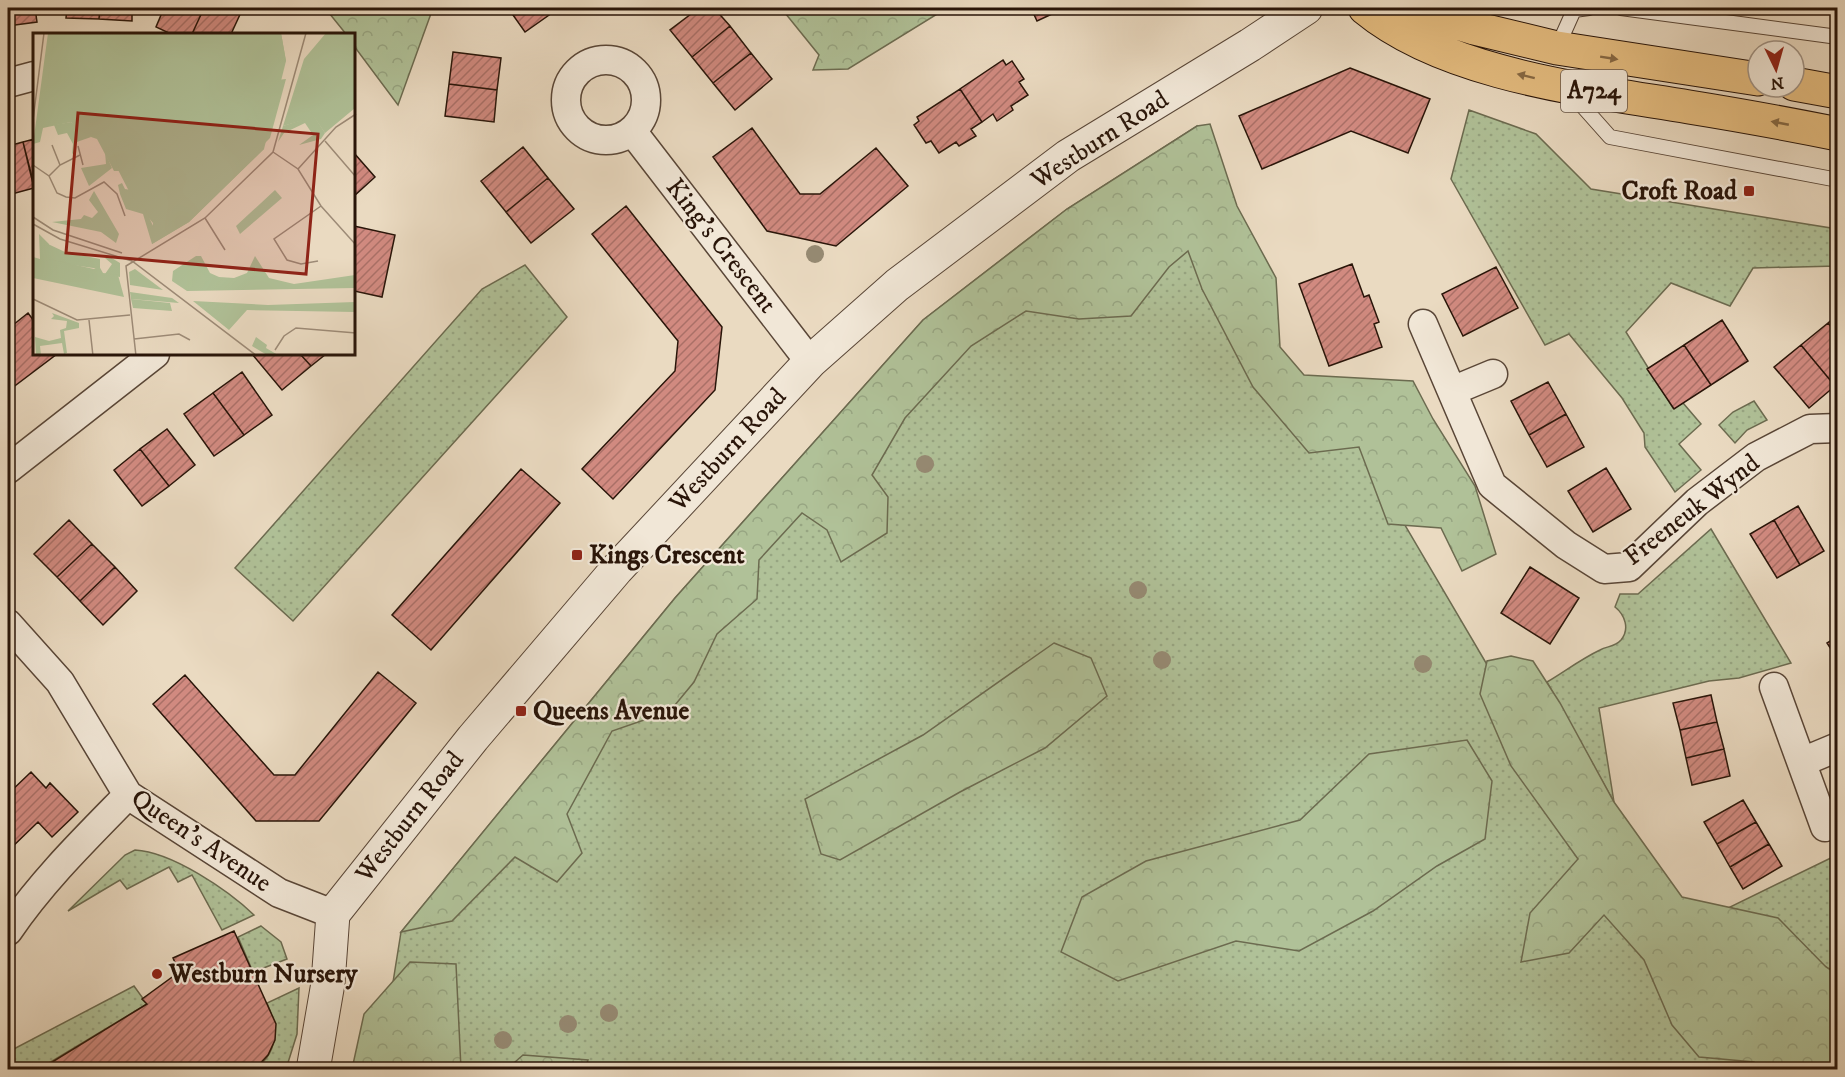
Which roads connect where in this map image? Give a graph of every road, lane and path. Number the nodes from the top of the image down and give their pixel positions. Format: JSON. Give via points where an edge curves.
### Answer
{"nodes":[{"id":1,"x":1306,"y":8,"type":"edge"},
{"id":2,"x":1365,"y":8,"type":"edge"},
{"id":3,"x":1410,"y":8,"type":"edge"},
{"id":4,"x":1589,"y":8,"type":"edge"},
{"id":5,"x":1621,"y":8,"type":"edge"},
{"id":6,"x":1838,"y":37,"type":"edge"},
{"id":7,"x":1557,"y":48,"type":"junction"},
{"id":8,"x":33,"y":76,"type":"edge"},
{"id":9,"x":1746,"y":77,"type":"edge"},
{"id":10,"x":8,"y":83,"type":"edge"},
{"id":11,"x":1563,"y":85,"type":"junction"},
{"id":12,"x":1806,"y":86,"type":"edge"},
{"id":13,"x":1838,"y":92,"type":"edge"},
{"id":14,"x":632,"y":130,"type":"dead end"},
{"id":15,"x":1838,"y":134,"type":"edge"},
{"id":16,"x":1838,"y":180,"type":"edge"},
{"id":17,"x":1423,"y":324,"type":"dead end"},
{"id":18,"x":152,"y":356,"type":"edge"},
{"id":19,"x":810,"y":362,"type":"junction"},
{"id":20,"x":1493,"y":374,"type":"dead end"},
{"id":21,"x":1452,"y":391,"type":"junction"},
{"id":22,"x":1838,"y":428,"type":"edge"},
{"id":23,"x":8,"y":469,"type":"edge"},
{"id":24,"x":8,"y":624,"type":"edge"},
{"id":25,"x":1774,"y":687,"type":"dead end"},
{"id":26,"x":1838,"y":747,"type":"edge"},
{"id":27,"x":1802,"y":762,"type":"junction"},
{"id":28,"x":128,"y":795,"type":"junction"},
{"id":29,"x":1825,"y":827,"type":"dead end"},
{"id":30,"x":333,"y":914,"type":"junction"},
{"id":31,"x":8,"y":931,"type":"edge"},
{"id":32,"x":313,"y":1070,"type":"edge"}],
"edges":[{"from":1,"to":19,"type":"street","name":"Westburn Road","via":[[1068,156],[897,285]]},
{"from":11,"to":2,"type":"main road","number":"A724","one_way":true,"via":[[1492,68],[1442,50],[1402,34]]},
{"from":3,"to":7,"type":"main road","number":"A724"},
{"from":4,"to":7,"type":"lane","via":[[1574,10]]},
{"from":5,"to":6,"type":"lane"},
{"from":7,"to":9,"type":"main road","number":"A724","one_way":true},
{"from":8,"to":10,"type":"street"},
{"from":15,"to":11,"type":"main road","number":"A724","one_way":true},
{"from":11,"to":16,"type":"lane","via":[[1610,137]]},
{"from":12,"to":13,"type":"main road"},
{"from":14,"to":19,"type":"street","name":"King's Crescent"},
{"from":17,"to":21,"type":"street","name":"Freeneuk Wynd"},
{"from":18,"to":23,"type":"street"},
{"from":19,"to":30,"type":"street","name":"Westburn Road","via":[[595,596],[473,738]]},
{"from":20,"to":21,"type":"street"},
{"from":21,"to":22,"type":"street","name":"Freeneuk Wynd","via":[[1492,485],[1566,545],[1604,569],[1629,567],[1697,502],[1756,457],[1810,429]]},
{"from":24,"to":28,"type":"street","name":"Queen's Avenue","via":[[60,682]]},
{"from":25,"to":27,"type":"street"},
{"from":26,"to":27,"type":"street"},
{"from":27,"to":29,"type":"street"},
{"from":28,"to":30,"type":"street","name":"Queen's Avenue","via":[[279,893]]},
{"from":28,"to":31,"type":"street","via":[[62,861]]},
{"from":30,"to":32,"type":"street","via":[[328,983]]}]}
